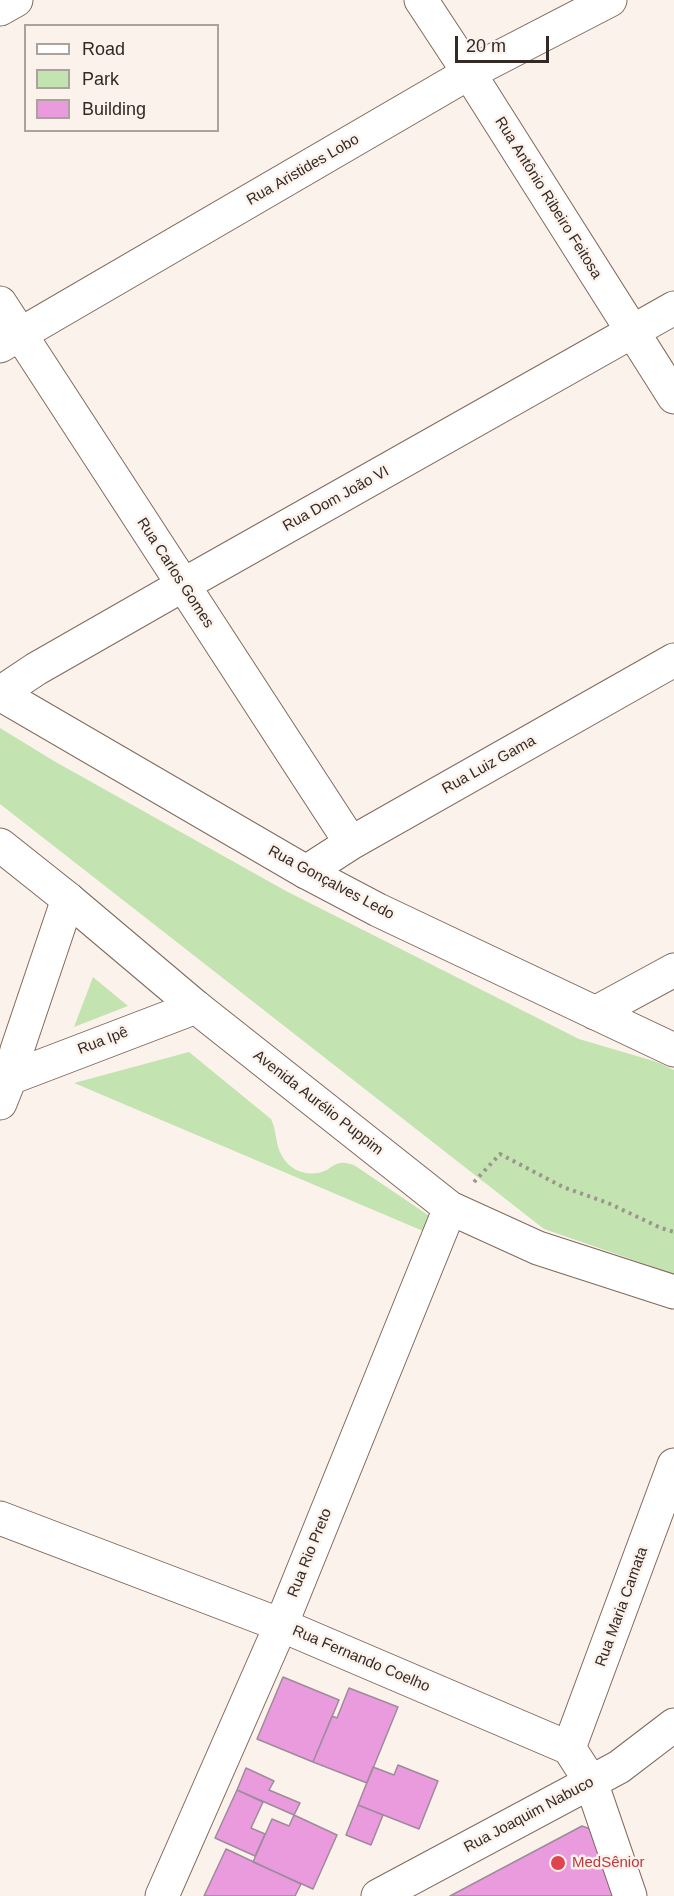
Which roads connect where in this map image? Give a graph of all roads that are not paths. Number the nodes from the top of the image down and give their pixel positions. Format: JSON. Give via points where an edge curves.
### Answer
{"nodes":[{"id":1,"x":16,"y":0,"type":"edge"},
{"id":2,"x":421,"y":0,"type":"edge"},
{"id":3,"x":610,"y":0,"type":"edge"},
{"id":4,"x":0,"y":9,"type":"edge"},
{"id":5,"x":470,"y":73,"type":"junction"},
{"id":6,"x":0,"y":303,"type":"edge"},
{"id":7,"x":674,"y":308,"type":"edge"},
{"id":8,"x":632,"y":331,"type":"junction"},
{"id":9,"x":10,"y":340,"type":"edge"},
{"id":10,"x":674,"y":398,"type":"edge"},
{"id":11,"x":183,"y":585,"type":"junction"},
{"id":12,"x":674,"y":660,"type":"edge"},
{"id":13,"x":0,"y":694,"type":"edge"},
{"id":14,"x":351,"y":843,"type":"junction"},
{"id":15,"x":0,"y":845,"type":"edge"},
{"id":16,"x":306,"y":872,"type":"junction"},
{"id":17,"x":69,"y":899,"type":"junction"},
{"id":18,"x":674,"y":970,"type":"edge"},
{"id":19,"x":196,"y":1006,"type":"junction"},
{"id":20,"x":595,"y":1013,"type":"junction"},
{"id":21,"x":674,"y":1050,"type":"edge"},
{"id":22,"x":14,"y":1067,"type":"edge"},
{"id":23,"x":450,"y":1208,"type":"junction"},
{"id":24,"x":674,"y":1292,"type":"edge"},
{"id":25,"x":674,"y":1465,"type":"edge"},
{"id":26,"x":0,"y":1518,"type":"edge"},
{"id":27,"x":280,"y":1625,"type":"junction"},
{"id":28,"x":674,"y":1725,"type":"edge"},
{"id":29,"x":569,"y":1748,"type":"junction"},
{"id":30,"x":591,"y":1782,"type":"junction"},
{"id":31,"x":162,"y":1896,"type":"edge"},
{"id":32,"x":378,"y":1896,"type":"edge"},
{"id":33,"x":630,"y":1896,"type":"edge"}],
"edges":[{"from":1,"to":4,"type":"street"},
{"from":2,"to":5,"type":"street","name":"Rua Antônio Ribeiro Feitosa"},
{"from":3,"to":5,"type":"street","name":"Rua Aristides Lobo"},
{"from":5,"to":8,"type":"street","name":"Rua Antônio Ribeiro Feitosa"},
{"from":5,"to":9,"type":"street","name":"Rua Aristides Lobo"},
{"from":6,"to":9,"type":"street","name":"Rua Carlos Gomes"},
{"from":7,"to":8,"type":"street","name":"Rua Dom João VI"},
{"from":8,"to":10,"type":"street","name":"Rua Antônio Ribeiro Feitosa"},
{"from":8,"to":11,"type":"street","name":"Rua Dom João VI"},
{"from":9,"to":11,"type":"street","name":"Rua Carlos Gomes"},
{"from":11,"to":13,"type":"street","name":"Rua Dom João VI","via":[[36,669]]},
{"from":11,"to":14,"type":"street","name":"Rua Carlos Gomes"},
{"from":12,"to":14,"type":"street","name":"Rua Luiz Gama"},
{"from":13,"to":16,"type":"street","name":"Rua Gonçalves Ledo"},
{"from":14,"to":16,"type":"street","name":"Rua Luiz Gama"},
{"from":15,"to":17,"type":"street","name":"Avenida Aurélio Puppim"},
{"from":16,"to":20,"type":"street","name":"Rua Gonçalves Ledo"},
{"from":17,"to":19,"type":"street","name":"Avenida Aurélio Puppim"},
{"from":17,"to":22,"type":"street","name":"Rua Ipê"},
{"from":18,"to":20,"type":"street"},
{"from":19,"to":22,"type":"street","name":"Rua Ipê"},
{"from":19,"to":23,"type":"street","name":"Avenida Aurélio Puppim"},
{"from":20,"to":21,"type":"street","name":"Rua Gonçalves Ledo"},
{"from":23,"to":24,"type":"street","name":"Avenida Aurélio Puppim","via":[[538,1248]]},
{"from":23,"to":27,"type":"street","name":"Rua Rio Preto"},
{"from":25,"to":29,"type":"street","name":"Rua Maria Camata"},
{"from":26,"to":27,"type":"street","name":"Rua Fernando Coelho"},
{"from":27,"to":29,"type":"street","name":"Rua Fernando Coelho"},
{"from":27,"to":31,"type":"street","name":"Rua Rio Preto"},
{"from":28,"to":30,"type":"street","name":"Rua Joaquim Nabuco","via":[[619,1767]]},
{"from":29,"to":30,"type":"street"},
{"from":30,"to":32,"type":"street","name":"Rua Joaquim Nabuco"},
{"from":30,"to":33,"type":"street"}]}
